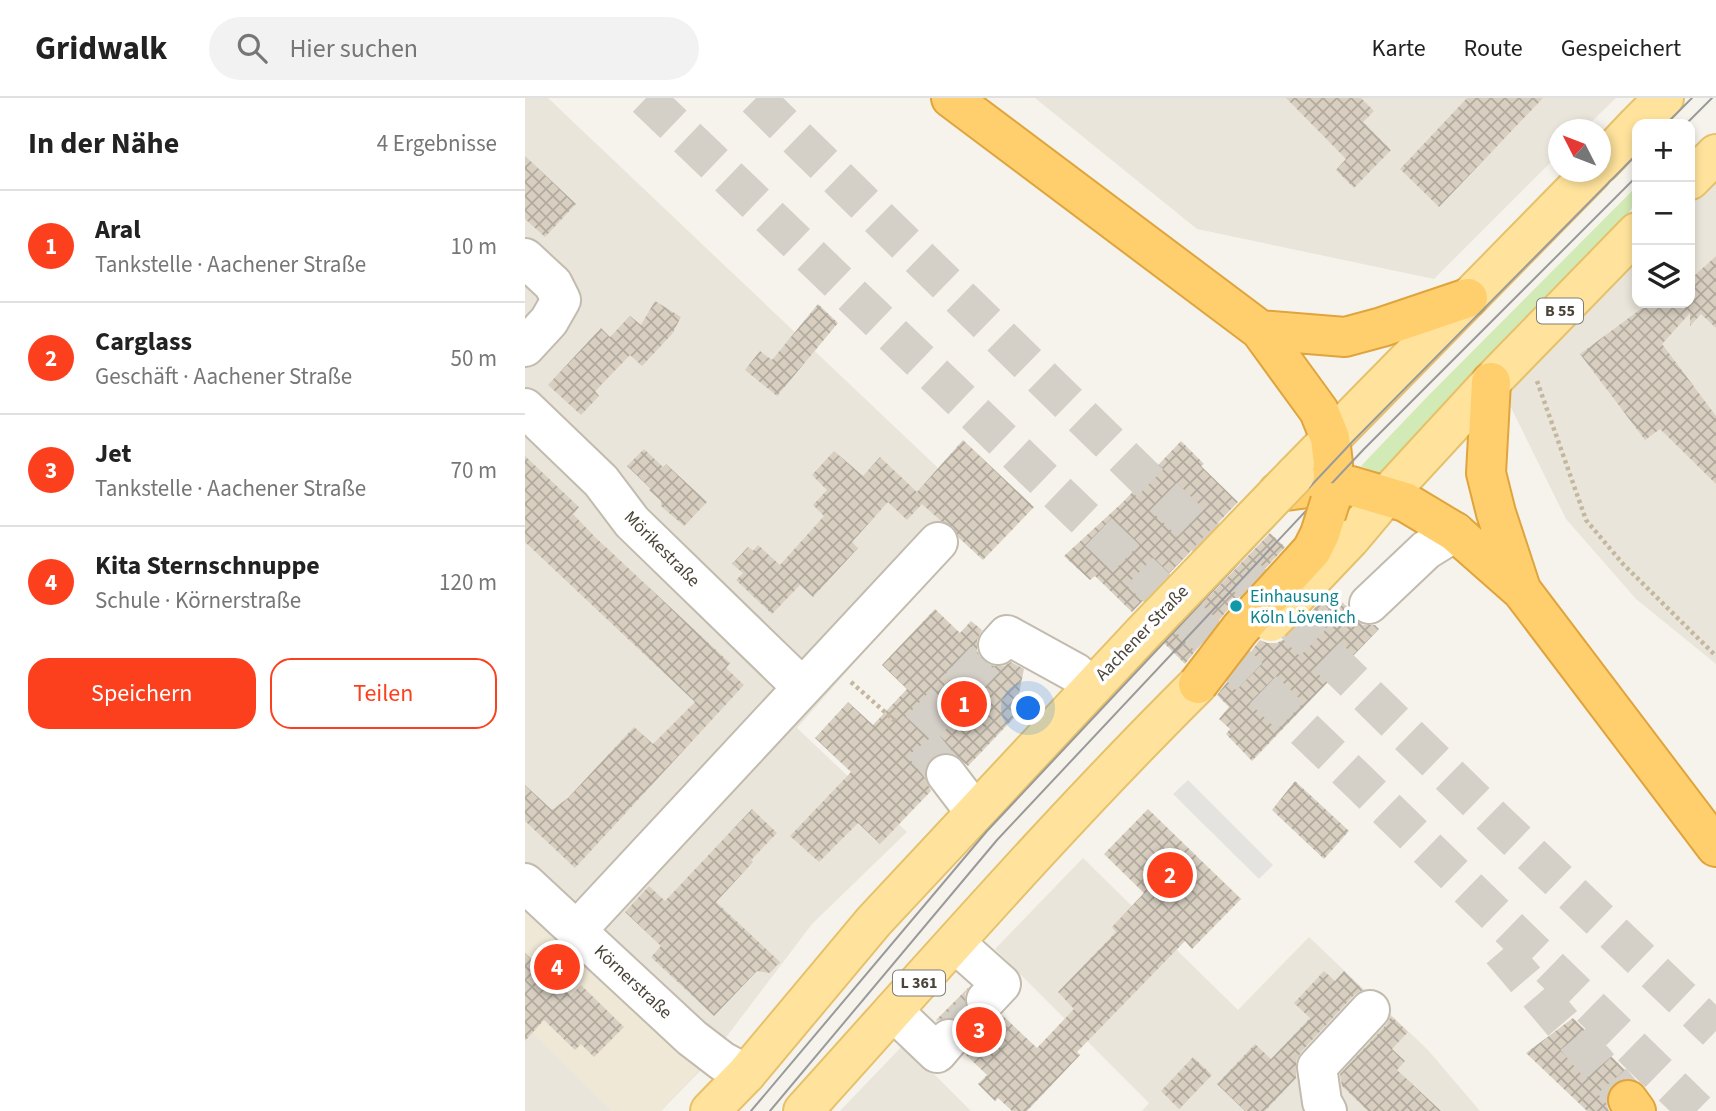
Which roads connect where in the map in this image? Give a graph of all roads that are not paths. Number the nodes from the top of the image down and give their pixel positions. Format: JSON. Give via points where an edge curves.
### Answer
{"nodes":[{"id":1,"x":951,"y":98,"type":"edge"},
{"id":2,"x":1664,"y":98,"type":"edge"},
{"id":3,"x":1644,"y":119,"type":"edge"},
{"id":4,"x":1632,"y":131,"type":"edge"},
{"id":5,"x":1611,"y":153,"type":"edge"},
{"id":6,"x":1716,"y":154,"type":"edge"},
{"id":7,"x":1695,"y":175,"type":"edge"},
{"id":8,"x":1582,"y":182,"type":"edge"},
{"id":9,"x":1632,"y":237,"type":"edge"},
{"id":10,"x":525,"y":258,"type":"edge"},
{"id":11,"x":1468,"y":298,"type":"junction"},
{"id":12,"x":1260,"y":330,"type":"junction"},
{"id":13,"x":525,"y":347,"type":"edge"},
{"id":14,"x":1491,"y":382,"type":"junction"},
{"id":15,"x":525,"y":408,"type":"edge"},
{"id":16,"x":1330,"y":438,"type":"junction"},
{"id":17,"x":1309,"y":488,"type":"junction"},
{"id":18,"x":1387,"y":495,"type":"junction"},
{"id":19,"x":1455,"y":532,"type":"junction"},
{"id":20,"x":938,"y":542,"type":"dead end"},
{"id":21,"x":1521,"y":591,"type":"junction"},
{"id":22,"x":1369,"y":604,"type":"dead end"},
{"id":23,"x":998,"y":645,"type":"dead end"},
{"id":24,"x":1198,"y":684,"type":"junction"},
{"id":25,"x":802,"y":687,"type":"junction"},
{"id":26,"x":1092,"y":687,"type":"junction"},
{"id":27,"x":946,"y":774,"type":"tunnel mouth"},
{"id":28,"x":975,"y":812,"type":"junction"},
{"id":29,"x":1716,"y":847,"type":"edge"},
{"id":30,"x":525,"y":883,"type":"edge"},
{"id":31,"x":577,"y":930,"type":"junction"},
{"id":32,"x":955,"y":943,"type":"junction"},
{"id":33,"x":986,"y":1000,"type":"tunnel mouth"},
{"id":34,"x":1370,"y":1010,"type":"dead end"},
{"id":35,"x":893,"y":1011,"type":"junction"},
{"id":36,"x":949,"y":1039,"type":"tunnel mouth"},
{"id":37,"x":746,"y":1074,"type":"junction"},
{"id":38,"x":710,"y":1111,"type":"edge"},
{"id":39,"x":803,"y":1111,"type":"edge"},
{"id":40,"x":1327,"y":1111,"type":"edge"}],
"edges":[{"from":1,"to":12,"type":"highway"},
{"from":2,"to":3,"type":"main road"},
{"from":4,"to":5,"type":"main road"},
{"from":6,"to":7,"type":"main road"},
{"from":8,"to":11,"type":"main road","name":"Aachener Straße"},
{"from":9,"to":14,"type":"main road","number":"B 55"},
{"from":10,"to":13,"type":"street","via":[[553,284],[561,300]]},
{"from":11,"to":12,"type":"highway","via":[[1345,337]]},
{"from":11,"to":16,"type":"main road","name":"Aachener Straße"},
{"from":12,"to":16,"type":"highway","via":[[1319,411]]},
{"from":14,"to":18,"type":"main road","number":"B 55"},
{"from":14,"to":21,"type":"highway","via":[[1486,473]]},
{"from":15,"to":25,"type":"street","name":"Mörikestraße","via":[[601,481],[632,522]]},
{"from":16,"to":17,"type":"main road","name":"Aachener Straße"},
{"from":17,"to":18,"type":"highway","via":[[1351,486]]},
{"from":17,"to":24,"type":"highway","bridge":true,"via":[[1320,534],[1312,550],[1240,629]]},
{"from":17,"to":26,"type":"main road","name":"Aachener Straße","bridge":true,"via":[[1192,581]]},
{"from":18,"to":19,"type":"highway"},
{"from":18,"to":24,"type":"main road","number":"B 55","bridge":true,"via":[[1242,652]]},
{"from":19,"to":21,"type":"highway"},
{"from":19,"to":22,"type":"street","via":[[1426,550]]},
{"from":20,"to":25,"type":"street"},
{"from":21,"to":29,"type":"highway"},
{"from":23,"to":26,"type":"street","via":[[1007,635],[1076,673]]},
{"from":24,"to":32,"type":"main road","number":"L 361","via":[[1124,757]]},
{"from":25,"to":31,"type":"street"},
{"from":26,"to":28,"type":"main road","name":"Aachener Straße"},
{"from":27,"to":28,"type":"street"},
{"from":28,"to":37,"type":"main road","name":"Aachener Straße","via":[[874,921]]},
{"from":30,"to":31,"type":"street","name":"Körnerstraße"},
{"from":31,"to":37,"type":"street","name":"Körnerstraße","via":[[692,1038]]},
{"from":32,"to":33,"type":"street","via":[[1001,984]]},
{"from":32,"to":35,"type":"main road","number":"L 361"},
{"from":34,"to":40,"type":"street","via":[[1317,1067]]},
{"from":35,"to":36,"type":"street","via":[[937,1053]]},
{"from":35,"to":39,"type":"main road","number":"L 361"},
{"from":37,"to":38,"type":"main road","name":"Aachener Straße"}]}
